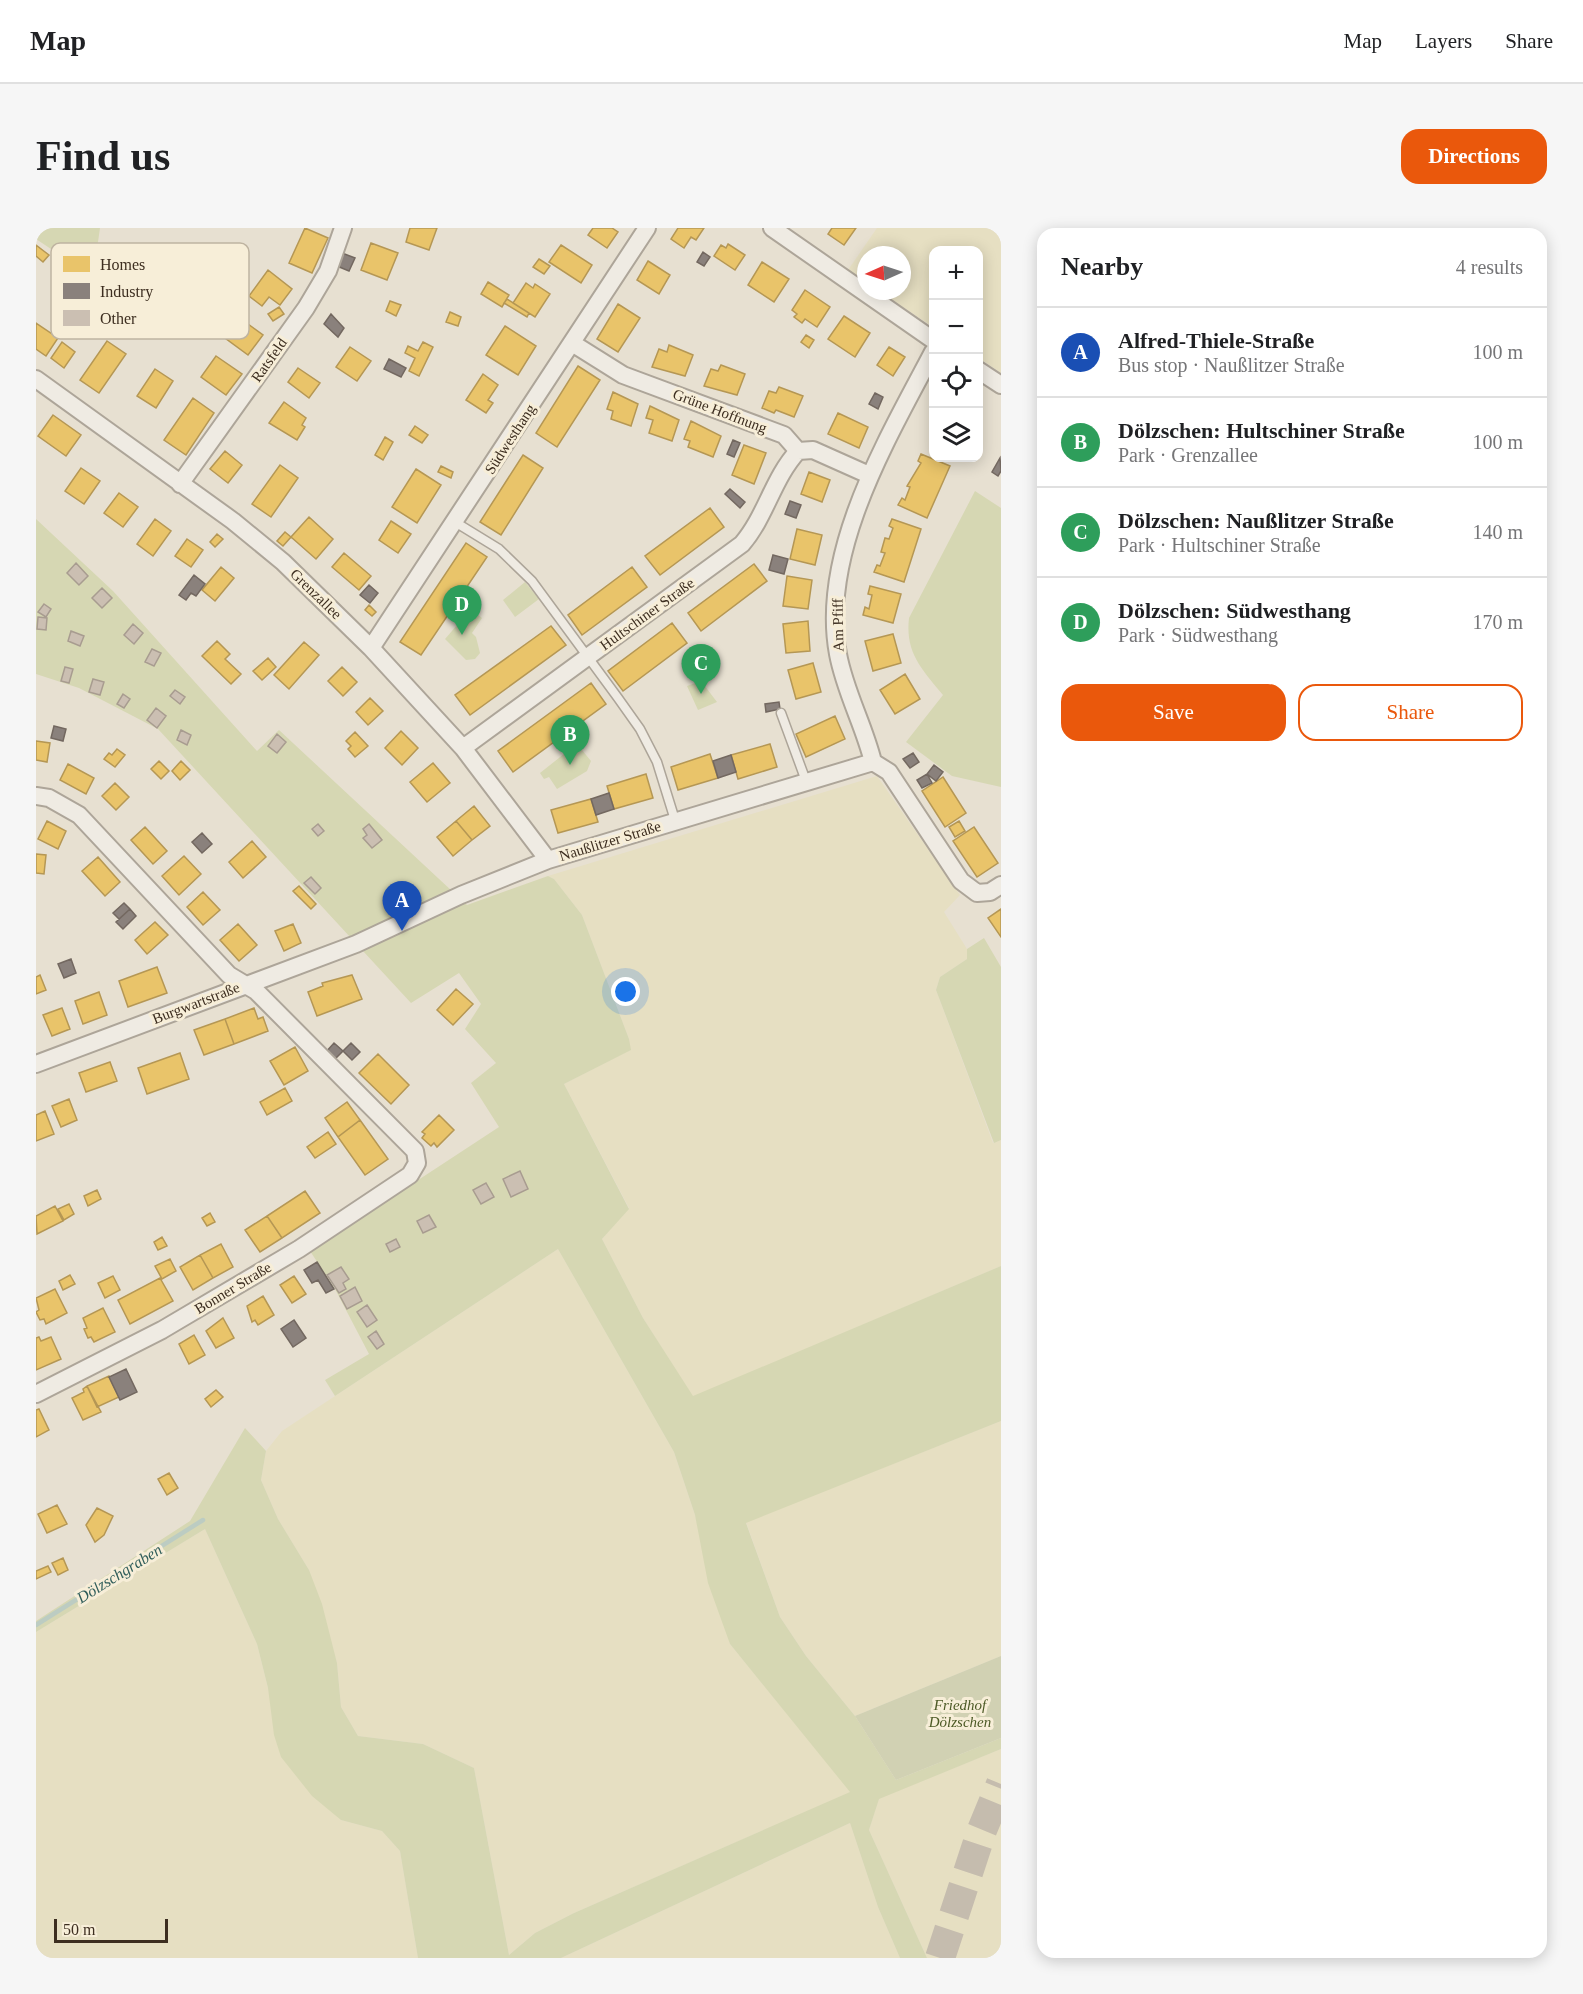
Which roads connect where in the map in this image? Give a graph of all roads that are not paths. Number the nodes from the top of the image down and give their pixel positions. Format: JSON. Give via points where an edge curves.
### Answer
{"nodes":[{"id":1,"x":344,"y":228,"type":"edge"},
{"id":2,"x":647,"y":228,"type":"edge"},
{"id":3,"x":772,"y":228,"type":"edge"},
{"id":4,"x":929,"y":337,"type":"edge"},
{"id":5,"x":572,"y":343,"type":"junction"},
{"id":6,"x":932,"y":354,"type":"edge"},
{"id":7,"x":983,"y":373,"type":"edge"},
{"id":8,"x":36,"y":379,"type":"edge"},
{"id":9,"x":1001,"y":385,"type":"edge"},
{"id":10,"x":798,"y":451,"type":"junction"},
{"id":11,"x":868,"y":475,"type":"junction"},
{"id":12,"x":180,"y":484,"type":"junction"},
{"id":13,"x":455,"y":522,"type":"junction"},
{"id":14,"x":371,"y":648,"type":"junction"},
{"id":15,"x":586,"y":657,"type":"junction"},
{"id":16,"x":781,"y":713,"type":"dead end"},
{"id":17,"x":462,"y":748,"type":"junction"},
{"id":18,"x":873,"y":762,"type":"junction"},
{"id":19,"x":806,"y":781,"type":"junction"},
{"id":20,"x":36,"y":796,"type":"edge"},
{"id":21,"x":675,"y":820,"type":"junction"},
{"id":22,"x":548,"y":860,"type":"junction"},
{"id":23,"x":1001,"y":885,"type":"edge"},
{"id":24,"x":356,"y":944,"type":"joint"},
{"id":25,"x":243,"y":985,"type":"junction"},
{"id":26,"x":36,"y":1064,"type":"edge"},
{"id":27,"x":36,"y":1394,"type":"edge"}],
"edges":[{"from":1,"to":12,"type":"street","name":"Ratsfeld","via":[[328,271],[306,308]]},
{"from":2,"to":5,"type":"street","name":"Südwesthang"},
{"from":3,"to":4,"type":"street"},
{"from":5,"to":10,"type":"street","name":"Grüne Hoffnung","via":[[623,375],[784,435]]},
{"from":5,"to":13,"type":"street","name":"Südwesthang"},
{"from":6,"to":11,"type":"street","name":"Am Pfiff"},
{"from":7,"to":9,"type":"street"},
{"from":8,"to":12,"type":"street","name":"Grenzallee"},
{"from":10,"to":11,"type":"street","via":[[813,450]]},
{"from":10,"to":15,"type":"street","name":"Hultschiner Straße","via":[[788,462],[754,530],[742,543]]},
{"from":11,"to":18,"type":"street","name":"Am Pfiff","via":[[841,565],[836,603],[838,651],[847,692]]},
{"from":12,"to":14,"type":"street","name":"Grenzallee","via":[[283,562]]},
{"from":13,"to":14,"type":"street","name":"Südwesthang"},
{"from":13,"to":15,"type":"lane","via":[[499,549],[532,581]]},
{"from":14,"to":17,"type":"street","name":"Grenzallee"},
{"from":15,"to":17,"type":"street","name":"Hultschiner Straße"},
{"from":15,"to":21,"type":"lane","via":[[640,729],[657,762]]},
{"from":16,"to":19,"type":"lane"},
{"from":17,"to":22,"type":"street","name":"Grenzallee"},
{"from":18,"to":19,"type":"street","name":"Naußlitzer Straße"},
{"from":18,"to":23,"type":"street","via":[[890,772],[962,881],[977,893],[990,892]]},
{"from":19,"to":21,"type":"street","name":"Naußlitzer Straße"},
{"from":20,"to":25,"type":"street","via":[[49,798],[79,815],[229,975]]},
{"from":21,"to":22,"type":"street","name":"Naußlitzer Straße"},
{"from":22,"to":24,"type":"street","name":"Naußlitzer Straße"},
{"from":24,"to":25,"type":"street","name":"Burgwartstraße"},
{"from":25,"to":26,"type":"street","name":"Burgwartstraße"},
{"from":25,"to":27,"type":"street","name":"Bonner Straße","via":[[256,991],[415,1151],[417,1163],[410,1175],[299,1250],[162,1330]]}]}
